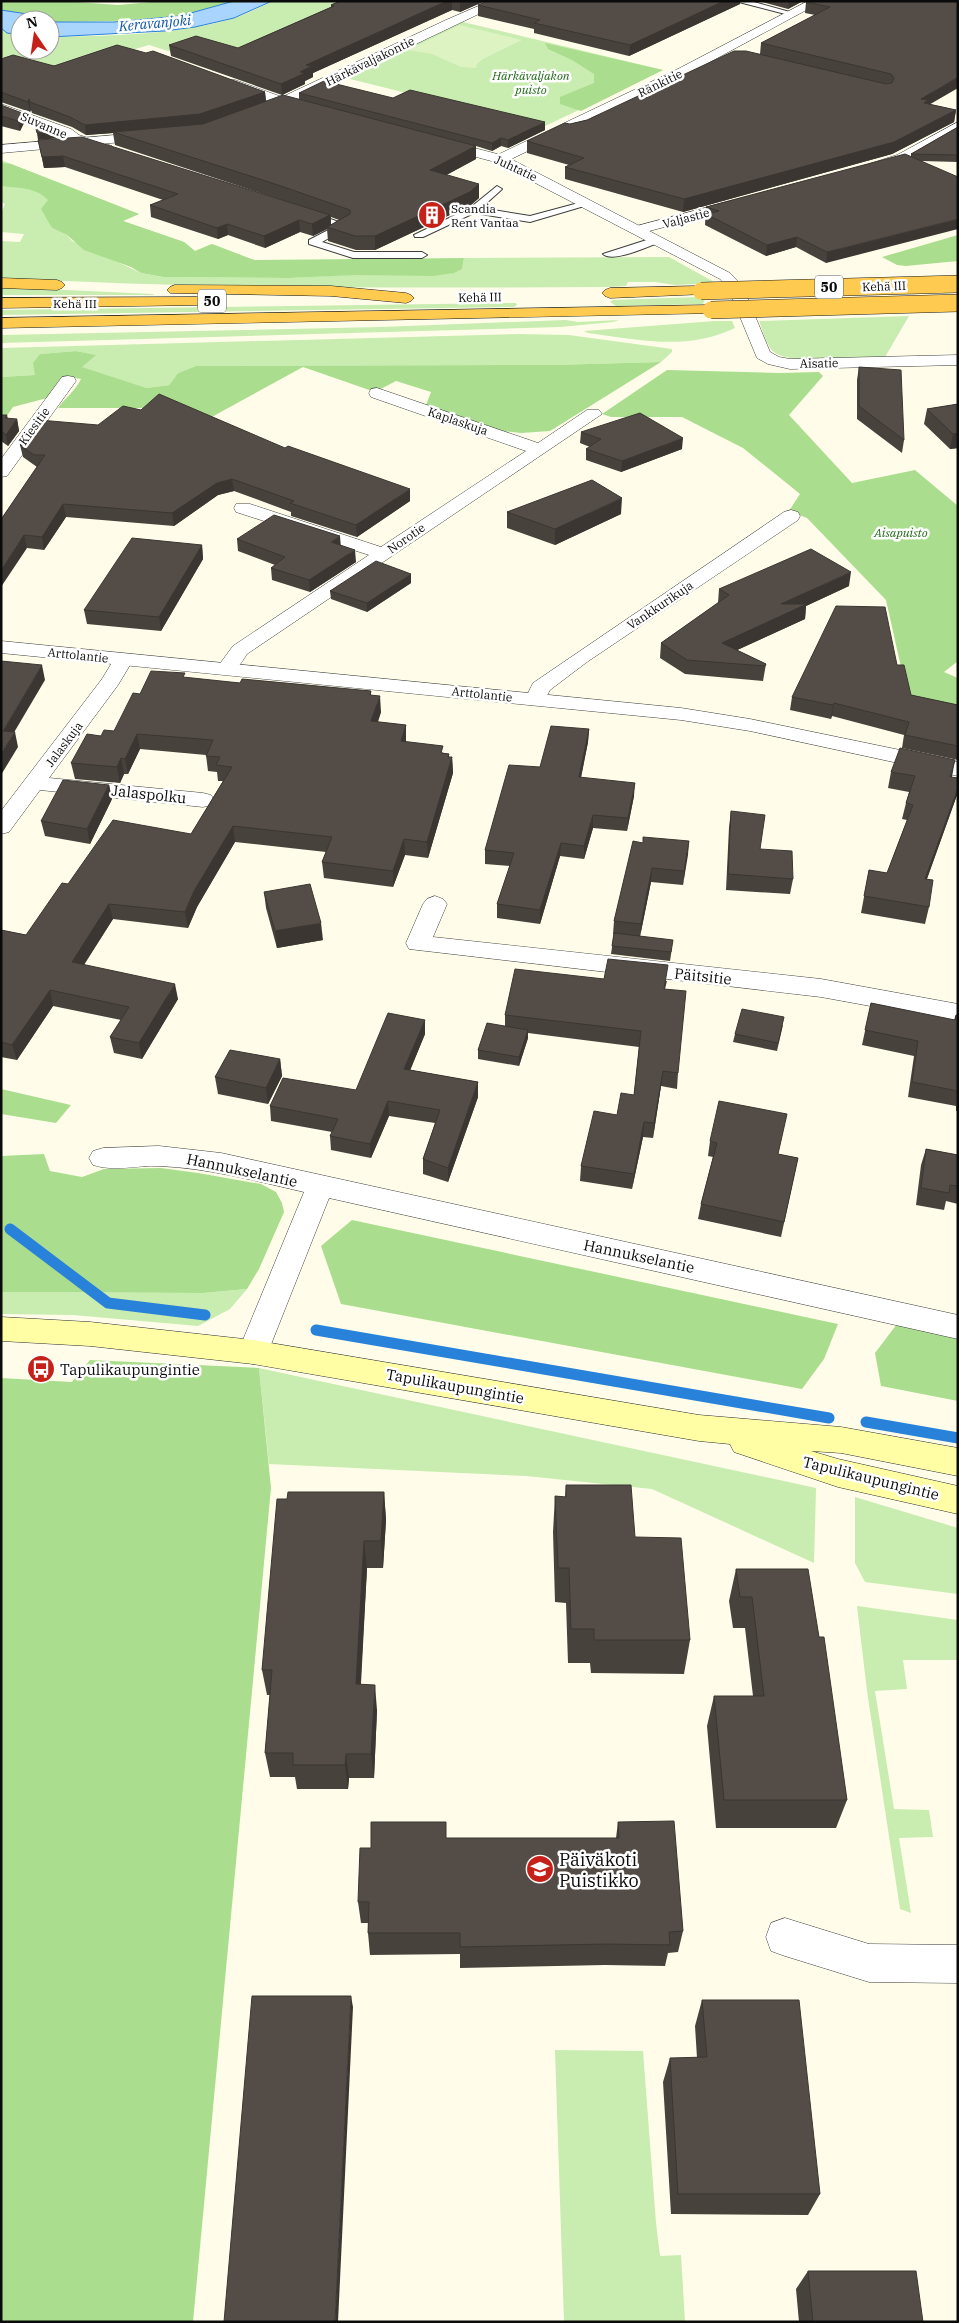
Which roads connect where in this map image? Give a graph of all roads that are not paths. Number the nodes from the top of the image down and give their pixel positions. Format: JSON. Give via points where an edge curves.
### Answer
{"nodes":[{"id":1,"x":739,"y":1,"type":"edge"},
{"id":2,"x":817,"y":1,"type":"edge"},
{"id":3,"x":495,"y":2,"type":"edge"},
{"id":4,"x":793,"y":14,"type":"junction"},
{"id":5,"x":721,"y":51,"type":"junction"},
{"id":6,"x":740,"y":56,"type":"edge"},
{"id":7,"x":218,"y":79,"type":"edge"},
{"id":8,"x":283,"y":102,"type":"junction"},
{"id":9,"x":1,"y":108,"type":"edge"},
{"id":10,"x":303,"y":108,"type":"edge"},
{"id":11,"x":262,"y":110,"type":"edge"},
{"id":12,"x":958,"y":126,"type":"edge"},
{"id":13,"x":167,"y":135,"type":"edge"},
{"id":14,"x":425,"y":140,"type":"edge"},
{"id":15,"x":87,"y":142,"type":"junction"},
{"id":16,"x":1,"y":149,"type":"edge"},
{"id":17,"x":121,"y":154,"type":"edge"},
{"id":18,"x":500,"y":159,"type":"junction"},
{"id":19,"x":861,"y":170,"type":"edge"},
{"id":20,"x":497,"y":189,"type":"dead end"},
{"id":21,"x":755,"y":199,"type":"edge"},
{"id":22,"x":586,"y":204,"type":"junction"},
{"id":23,"x":473,"y":210,"type":"junction"},
{"id":24,"x":298,"y":211,"type":"edge"},
{"id":25,"x":638,"y":230,"type":"junction"},
{"id":26,"x":419,"y":235,"type":"dead end"},
{"id":27,"x":656,"y":240,"type":"junction"},
{"id":28,"x":608,"y":254,"type":"dead end"},
{"id":29,"x":422,"y":255,"type":"dead end"},
{"id":30,"x":731,"y":281,"type":"joint"},
{"id":31,"x":1,"y":283,"type":"edge"},
{"id":32,"x":958,"y":284,"type":"edge"},
{"id":33,"x":76,"y":286,"type":"dead end"},
{"id":34,"x":104,"y":287,"type":"dead end"},
{"id":35,"x":592,"y":294,"type":"dead end"},
{"id":36,"x":406,"y":298,"type":"junction"},
{"id":37,"x":425,"y":298,"type":"dead end"},
{"id":38,"x":1,"y":302,"type":"edge"},
{"id":39,"x":958,"y":303,"type":"edge"},
{"id":40,"x":1,"y":323,"type":"edge"},
{"id":41,"x":68,"y":323,"type":"junction"},
{"id":42,"x":1,"y":329,"type":"edge"},
{"id":43,"x":958,"y":360,"type":"edge"},
{"id":44,"x":68,"y":381,"type":"dead end"},
{"id":45,"x":377,"y":393,"type":"dead end"},
{"id":46,"x":593,"y":414,"type":"dead end"},
{"id":47,"x":539,"y":449,"type":"junction"},
{"id":48,"x":1,"y":472,"type":"edge"},
{"id":49,"x":243,"y":508,"type":"dead end"},
{"id":50,"x":791,"y":516,"type":"dead end"},
{"id":51,"x":383,"y":554,"type":"junction"},
{"id":52,"x":1,"y":647,"type":"edge"},
{"id":53,"x":123,"y":660,"type":"junction"},
{"id":54,"x":226,"y":669,"type":"junction"},
{"id":55,"x":536,"y":699,"type":"junction"},
{"id":56,"x":958,"y":769,"type":"edge"},
{"id":57,"x":34,"y":783,"type":"junction"},
{"id":58,"x":203,"y":800,"type":"dead end"},
{"id":59,"x":1,"y":828,"type":"edge"},
{"id":60,"x":435,"y":904,"type":"dead end"},
{"id":61,"x":958,"y":1013,"type":"edge"},
{"id":62,"x":103,"y":1158,"type":"dead end"},
{"id":63,"x":320,"y":1186,"type":"junction"},
{"id":64,"x":958,"y":1327,"type":"edge"},
{"id":65,"x":1,"y":1330,"type":"edge"},
{"id":66,"x":253,"y":1352,"type":"junction"},
{"id":67,"x":699,"y":1428,"type":"junction"},
{"id":68,"x":958,"y":1462,"type":"edge"},
{"id":69,"x":958,"y":1500,"type":"edge"},
{"id":70,"x":784,"y":1937,"type":"dead end"},
{"id":71,"x":958,"y":1964,"type":"edge"}],
"edges":[{"from":1,"to":4,"type":"lane"},
{"from":2,"to":4,"type":"street","name":"Ränkitie"},
{"from":3,"to":8,"type":"street","name":"Härkävaljakontie"},
{"from":4,"to":5,"type":"street","name":"Ränkitie"},
{"from":5,"to":6,"type":"street"},
{"from":5,"to":18,"type":"street","name":"Ränkitie"},
{"from":7,"to":8,"type":"street"},
{"from":8,"to":10,"type":"street"},
{"from":8,"to":11,"type":"street","name":"Härkävaljakontie"},
{"from":9,"to":15,"type":"street","name":"Suvanne"},
{"from":12,"to":19,"type":"street","via":[[902,158]]},
{"from":13,"to":15,"type":"street"},
{"from":14,"to":18,"type":"street","name":"Juhtatie"},
{"from":15,"to":16,"type":"street"},
{"from":15,"to":17,"type":"street","name":"Suvanne"},
{"from":18,"to":22,"type":"street","name":"Juhtatie"},
{"from":20,"to":23,"type":"lane"},
{"from":21,"to":25,"type":"street","name":"Valjastie"},
{"from":22,"to":23,"type":"lane","via":[[530,219]]},
{"from":22,"to":25,"type":"street","name":"Juhtatie"},
{"from":23,"to":26,"type":"lane"},
{"from":24,"to":29,"type":"lane","via":[[345,226],[313,242],[353,255]]},
{"from":25,"to":27,"type":"street","name":"Juhtatie"},
{"from":27,"to":28,"type":"lane"},
{"from":27,"to":30,"type":"street","name":"Juhtatie"},
{"from":30,"to":43,"type":"street","name":"Aisatie","via":[[763,354],[774,361],[790,364]]},
{"from":31,"to":33,"type":"highway"},
{"from":32,"to":35,"type":"highway","name":"Kehä III","number":"50","bridge":true},
{"from":34,"to":36,"type":"highway","via":[[331,292]]},
{"from":36,"to":37,"type":"highway","name":"Kehä III","number":"50"},
{"from":36,"to":38,"type":"highway","name":"Kehä III","number":"50"},
{"from":39,"to":41,"type":"highway","name":"Kehä III","number":"50","bridge":true},
{"from":40,"to":41,"type":"highway","name":"Kehä III","number":"50"},
{"from":41,"to":42,"type":"highway"},
{"from":44,"to":48,"type":"street","name":"Kiesitie"},
{"from":45,"to":47,"type":"street","name":"Kaplaskuja"},
{"from":46,"to":47,"type":"street","name":"Norotie"},
{"from":47,"to":51,"type":"street","name":"Norotie"},
{"from":49,"to":51,"type":"street"},
{"from":50,"to":55,"type":"street","name":"Vankkurikuja","via":[[573,662],[540,688]]},
{"from":51,"to":54,"type":"street","name":"Norotie","via":[[240,650]]},
{"from":52,"to":53,"type":"street","name":"Arttolantie"},
{"from":53,"to":54,"type":"street","name":"Arttolantie"},
{"from":53,"to":57,"type":"street","name":"Jalaskuja","via":[[111,681]]},
{"from":54,"to":55,"type":"street","name":"Arttolantie"},
{"from":55,"to":56,"type":"street","name":"Arttolantie","via":[[681,714],[750,725]]},
{"from":57,"to":58,"type":"street","name":"Jalaspolku"},
{"from":57,"to":59,"type":"street","name":"Jalaskuja"},
{"from":60,"to":61,"type":"street","name":"Päitsitie","via":[[414,946],[826,989]]},
{"from":62,"to":63,"type":"street","name":"Hannukselantie","via":[[190,1158]]},
{"from":63,"to":64,"type":"street","name":"Hannukselantie"},
{"from":63,"to":66,"type":"street","name":"Hannukselantie"},
{"from":65,"to":66,"type":"main road","name":"Tapulikaupungintie","via":[[90,1334]]},
{"from":66,"to":67,"type":"main road","name":"Tapulikaupungintie"},
{"from":67,"to":68,"type":"main road","name":"Tapulikaupungintie","via":[[841,1440]]},
{"from":67,"to":69,"type":"main road","name":"Tapulikaupungintie","via":[[838,1473]]},
{"from":70,"to":71,"type":"street","via":[[870,1963]]}]}
